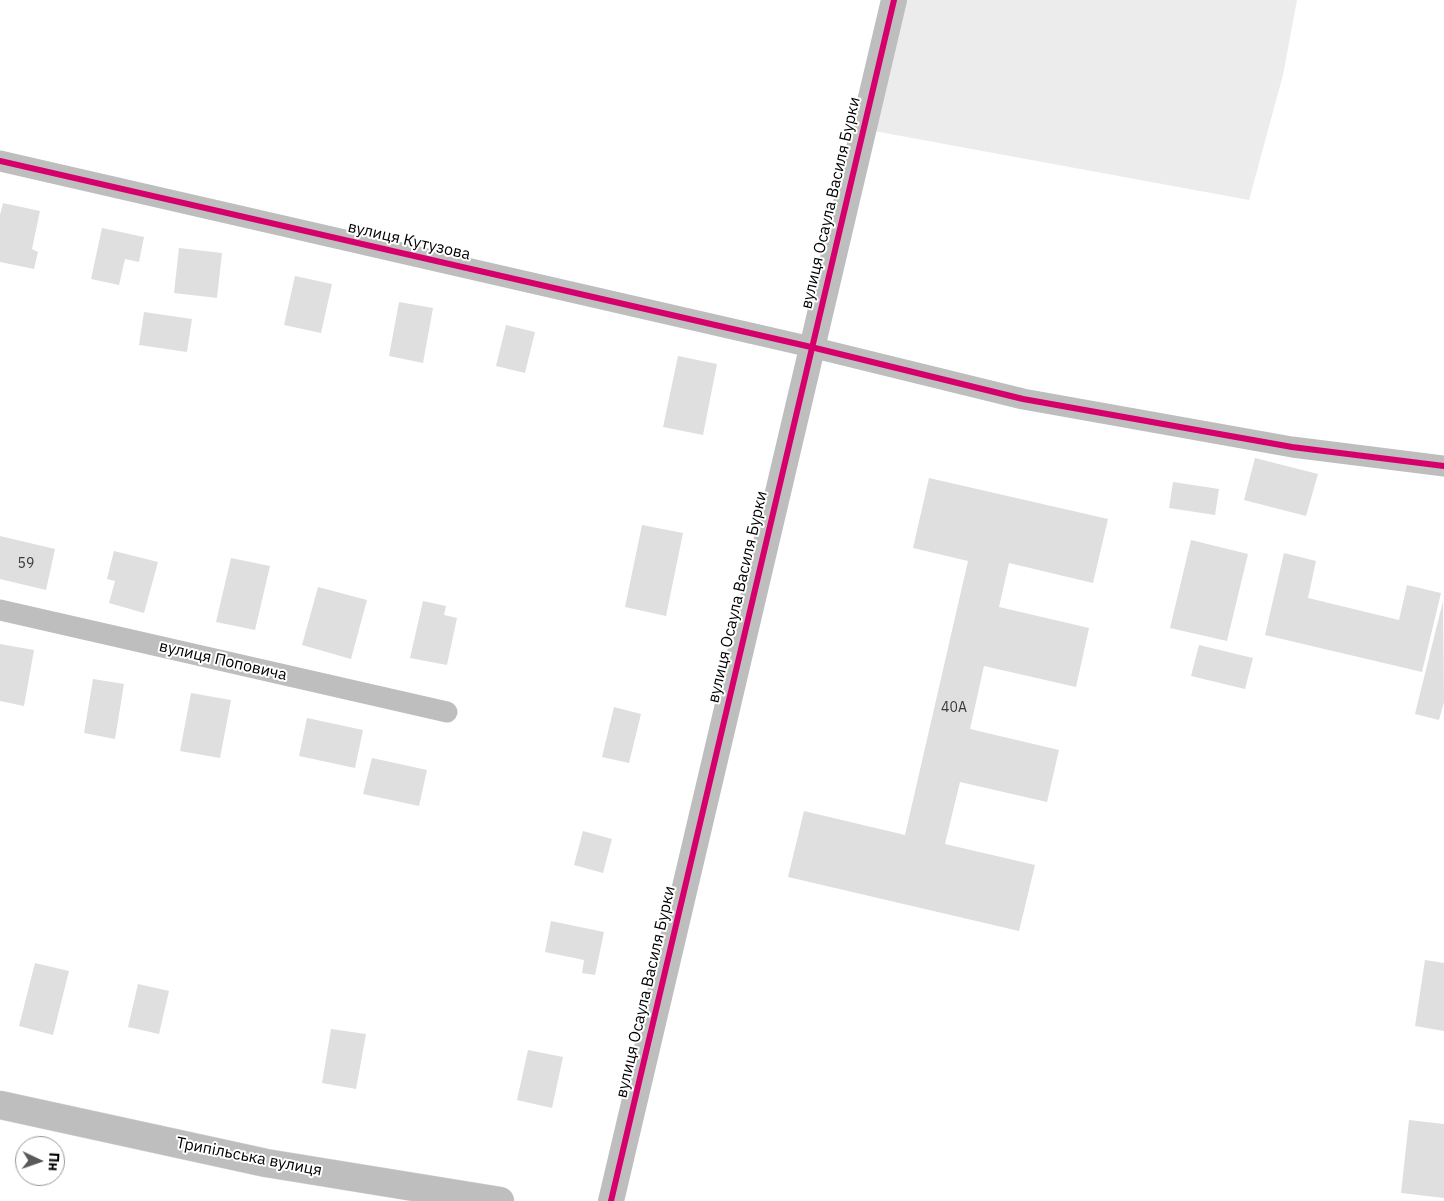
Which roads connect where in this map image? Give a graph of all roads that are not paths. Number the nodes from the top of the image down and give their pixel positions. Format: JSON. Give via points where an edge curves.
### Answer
{"nodes":[{"id":1,"x":894,"y":0,"type":"edge"},
{"id":2,"x":0,"y":161,"type":"edge"},
{"id":3,"x":811,"y":347,"type":"junction"},
{"id":4,"x":1444,"y":466,"type":"edge"},
{"id":5,"x":0,"y":610,"type":"edge"},
{"id":6,"x":447,"y":712,"type":"dead end"},
{"id":7,"x":0,"y":1105,"type":"edge"},
{"id":8,"x":500,"y":1201,"type":"edge"},
{"id":9,"x":611,"y":1201,"type":"edge"}],
"edges":[{"from":1,"to":3,"type":"street","name":"вулиця Осаула Василя Бурки"},
{"from":2,"to":3,"type":"street","name":"вулиця Кутузова"},
{"from":3,"to":4,"type":"street","name":"вулиця Кутузова","via":[[1023,399],[1292,447]]},
{"from":3,"to":9,"type":"street","name":"вулиця Осаула Василя Бурки"},
{"from":5,"to":6,"type":"street","name":"вулиця Поповича"},
{"from":7,"to":8,"type":"main road","name":"Трипільська вулиця","via":[[266,1163]]}]}
